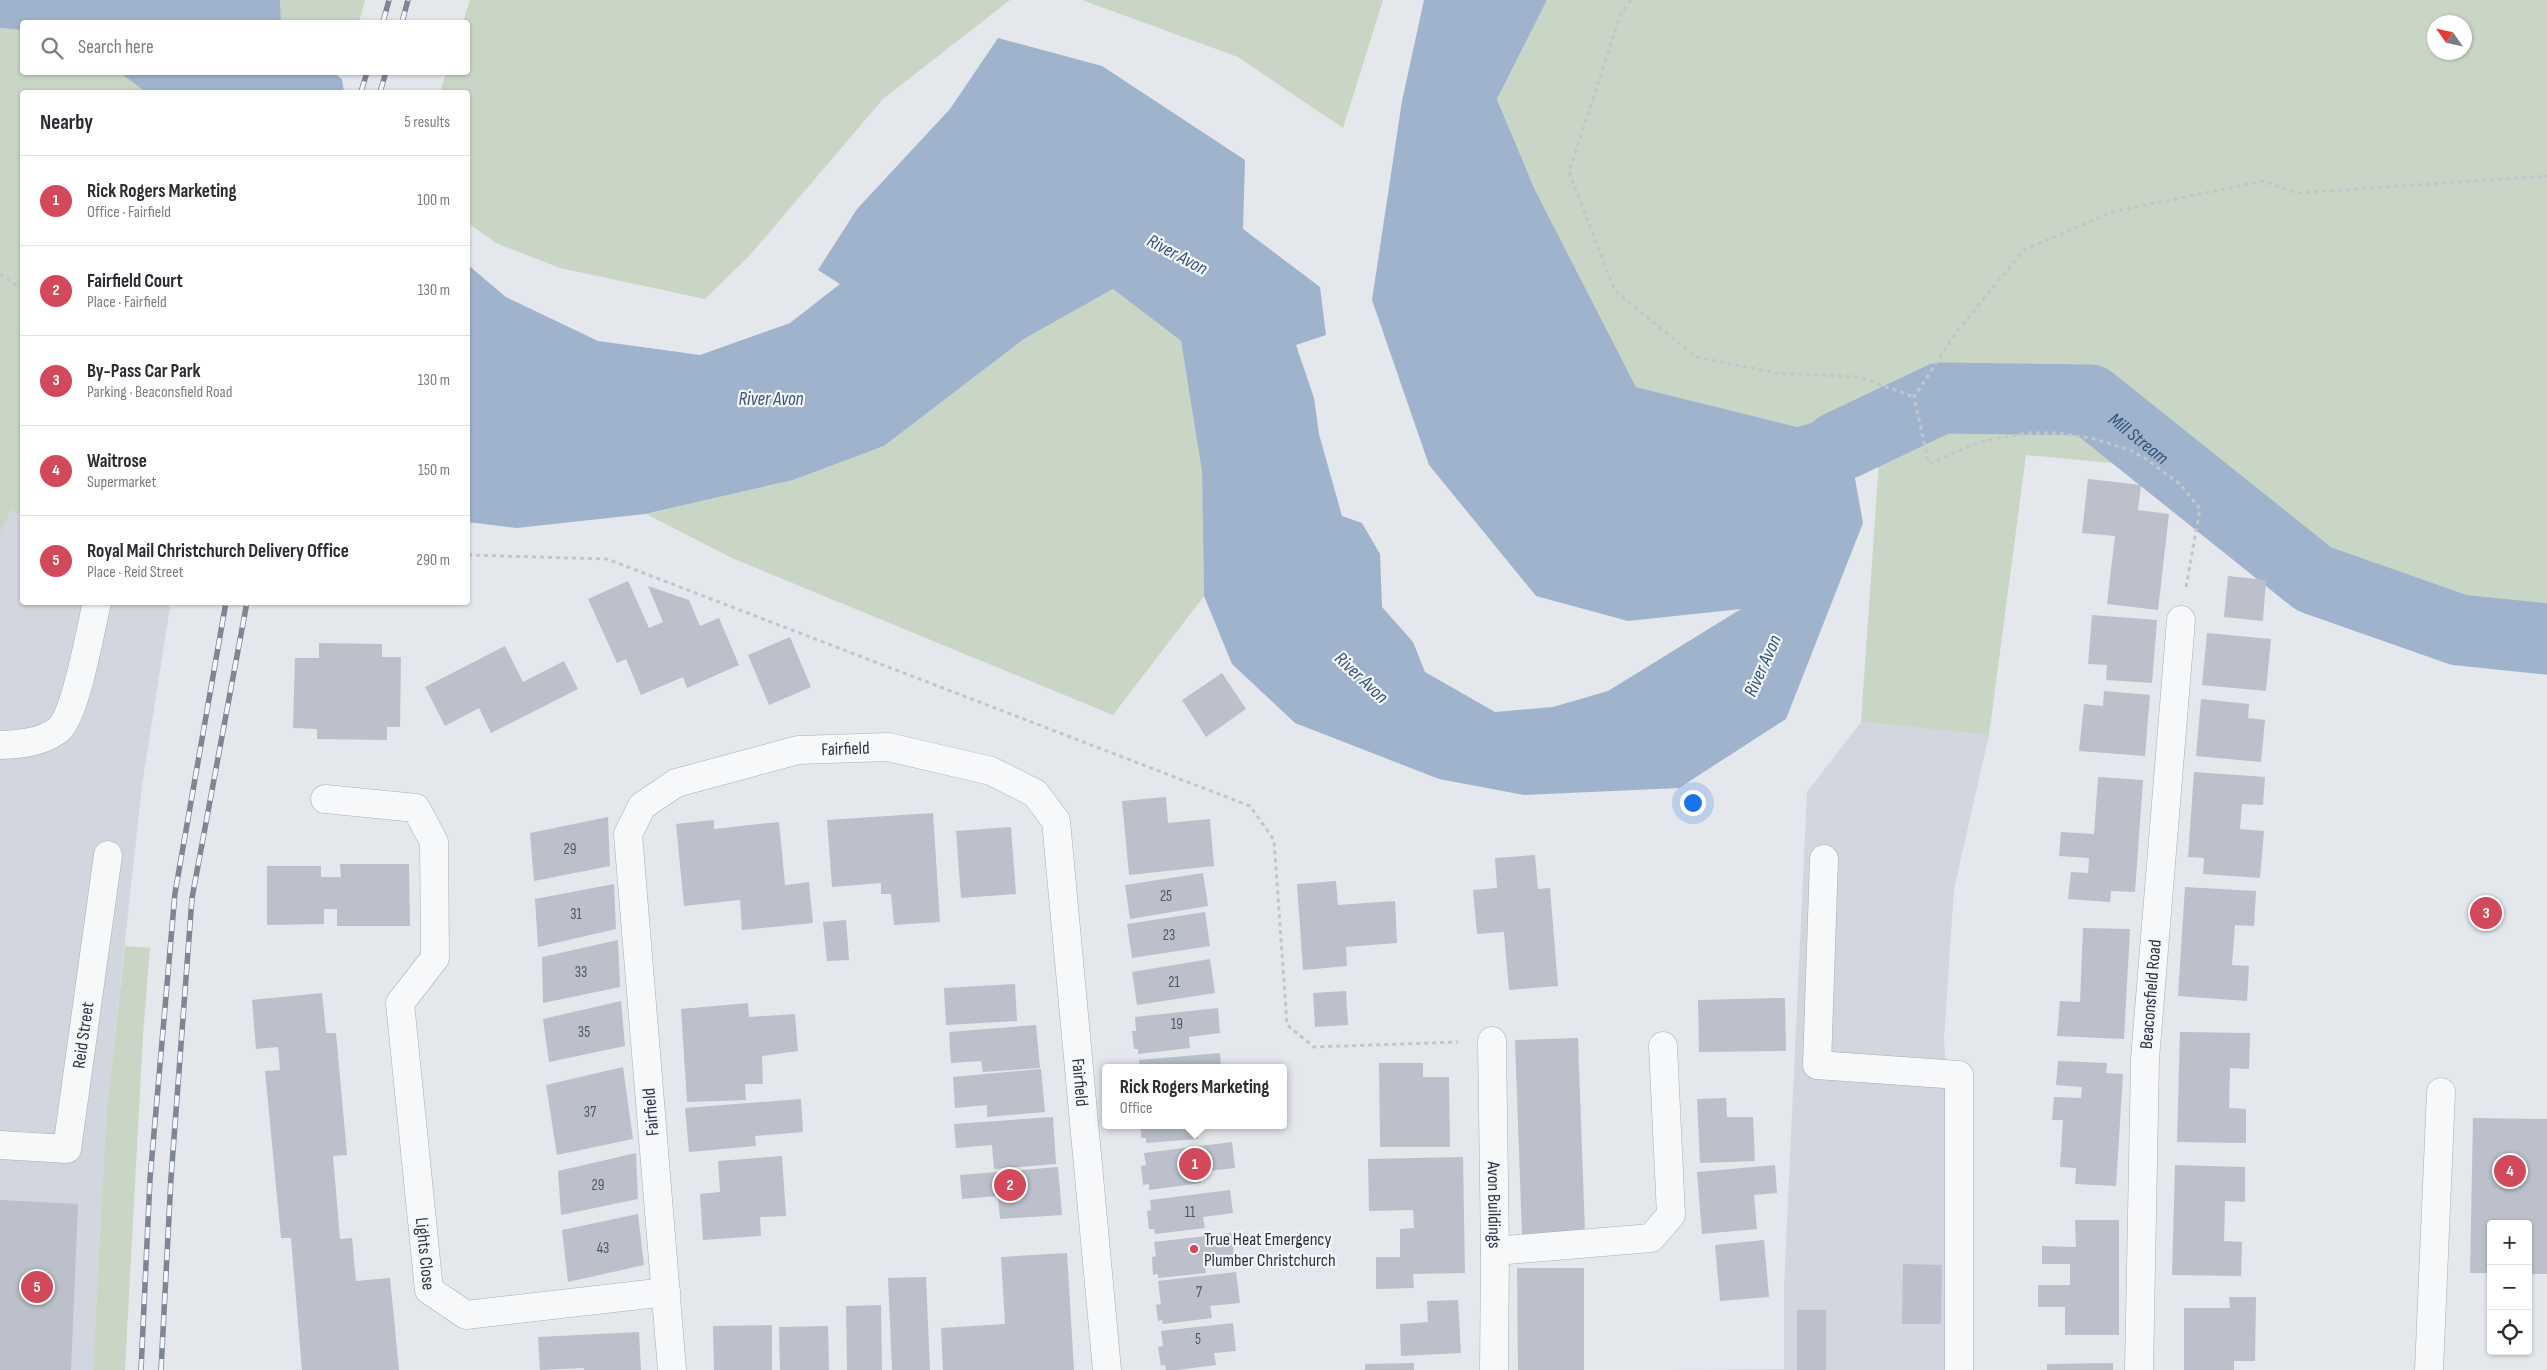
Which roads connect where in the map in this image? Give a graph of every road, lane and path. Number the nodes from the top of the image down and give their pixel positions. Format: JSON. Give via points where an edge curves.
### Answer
{"nodes":[{"id":1,"x":1631,"y":0,"type":"edge"},
{"id":2,"x":2547,"y":176,"type":"edge"},
{"id":3,"x":0,"y":274,"type":"edge"},
{"id":4,"x":20,"y":288,"type":"edge"},
{"id":5,"x":1914,"y":397,"type":"junction"},
{"id":6,"x":96,"y":605,"type":"edge"},
{"id":7,"x":2181,"y":620,"type":"joint"},
{"id":8,"x":0,"y":745,"type":"edge"},
{"id":9,"x":325,"y":800,"type":"dead end"},
{"id":10,"x":108,"y":855,"type":"dead end"},
{"id":11,"x":1824,"y":859,"type":"dead end"},
{"id":12,"x":1492,"y":1041,"type":"dead end"},
{"id":13,"x":1663,"y":1046,"type":"dead end"},
{"id":14,"x":2441,"y":1092,"type":"dead end"},
{"id":15,"x":0,"y":1145,"type":"edge"},
{"id":16,"x":1495,"y":1251,"type":"junction"},
{"id":17,"x":666,"y":1292,"type":"junction"},
{"id":18,"x":672,"y":1370,"type":"edge"},
{"id":19,"x":1107,"y":1370,"type":"edge"},
{"id":20,"x":1494,"y":1370,"type":"edge"},
{"id":21,"x":1959,"y":1370,"type":"edge"},
{"id":22,"x":2139,"y":1370,"type":"edge"},
{"id":23,"x":2429,"y":1370,"type":"edge"}],
"edges":[{"from":1,"to":5,"type":"path","via":[[1621,13],[1569,172],[1615,291],[1696,357],[1776,373],[1859,376]]},
{"from":2,"to":5,"type":"path","via":[[2297,193],[2263,181],[2112,212],[2024,250],[1957,330]]},
{"from":3,"to":4,"type":"path"},
{"from":5,"to":7,"type":"path","via":[[1929,464],[1979,442],[2028,433],[2060,433],[2130,450],[2180,484],[2200,509]]},
{"from":6,"to":8,"type":"street","via":[[73,703],[59,729],[27,744]]},
{"from":7,"to":22,"type":"street","name":"Beaconsfield Road","via":[[2145,1059]]},
{"from":9,"to":17,"type":"street","name":"Lights Close","via":[[416,808],[434,842],[435,958],[400,1003],[429,1290],[466,1315]]},
{"from":10,"to":15,"type":"street","name":"Reid Street","via":[[67,1149]]},
{"from":11,"to":21,"type":"street","via":[[1817,1065],[1959,1075]]},
{"from":12,"to":16,"type":"street","name":"Avon Buildings"},
{"from":13,"to":16,"type":"street","via":[[1671,1215],[1651,1238]]},
{"from":14,"to":23,"type":"street"},
{"from":16,"to":20,"type":"street","name":"Avon Buildings"},
{"from":17,"to":18,"type":"street","name":"Fairfield"},
{"from":17,"to":19,"type":"street","name":"Fairfield","via":[[628,834],[642,806],[676,783],[798,750],[888,747],[991,772],[1035,793],[1056,821]]}]}
